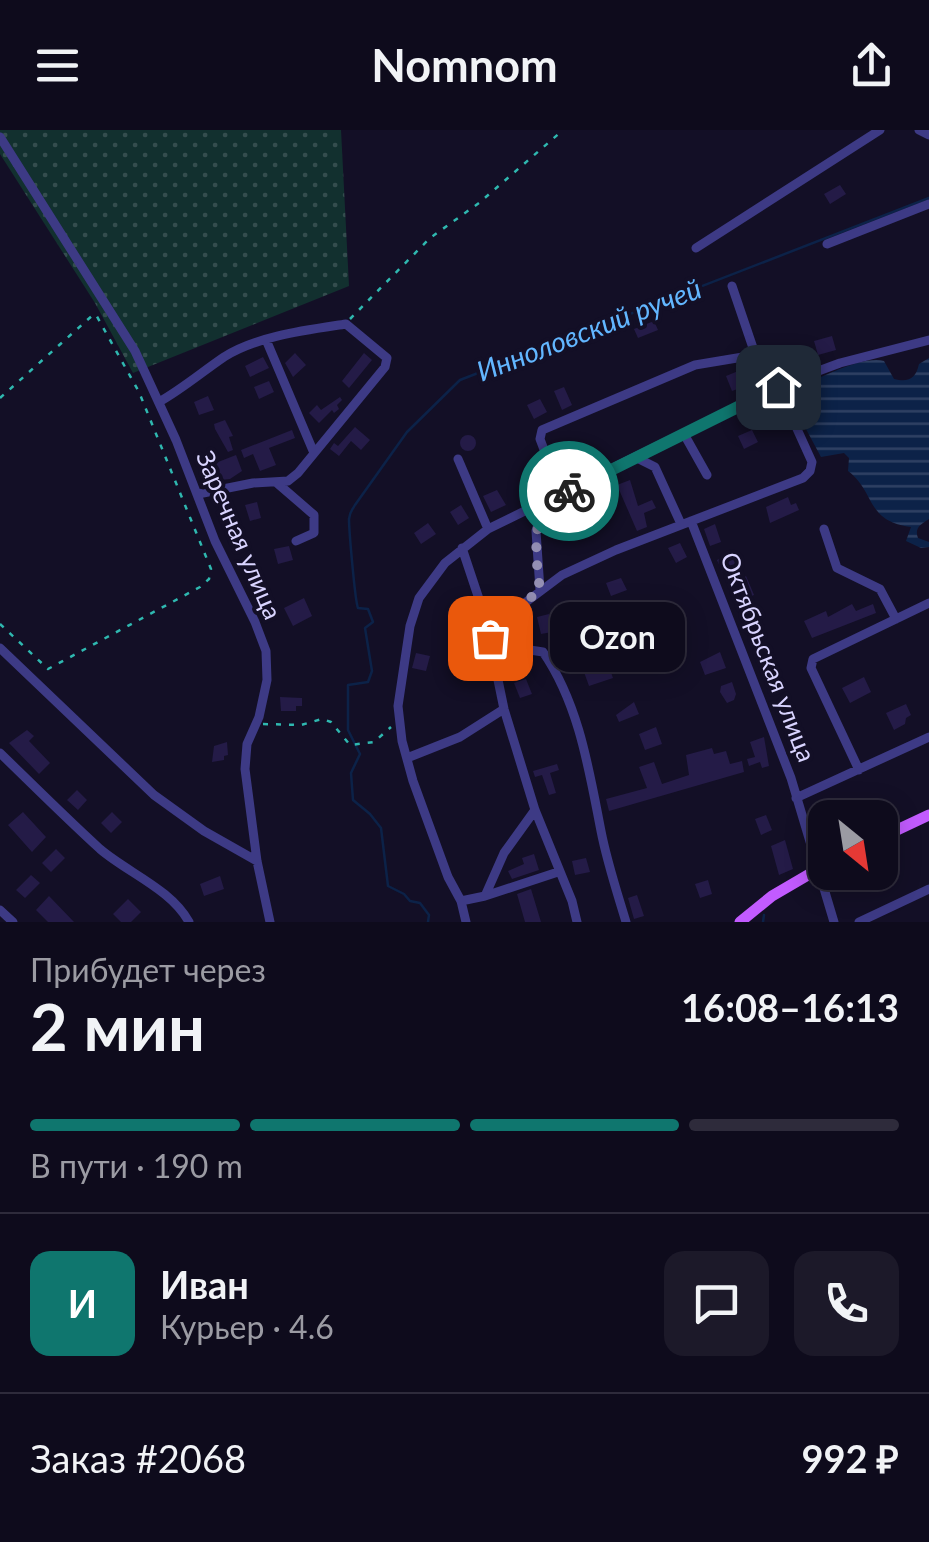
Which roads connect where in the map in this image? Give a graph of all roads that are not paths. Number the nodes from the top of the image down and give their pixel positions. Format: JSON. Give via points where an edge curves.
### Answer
{"nodes":[{"id":1,"x":880,"y":130,"type":"edge"},
{"id":2,"x":919,"y":130,"type":"edge"},
{"id":3,"x":929,"y":135,"type":"edge"},
{"id":4,"x":0,"y":137,"type":"edge"},
{"id":5,"x":929,"y":204,"type":"edge"},
{"id":6,"x":827,"y":244,"type":"dead end"},
{"id":7,"x":696,"y":248,"type":"dead end"},
{"id":8,"x":732,"y":286,"type":"dead end"},
{"id":9,"x":929,"y":340,"type":"edge"},
{"id":10,"x":267,"y":342,"type":"junction"},
{"id":11,"x":755,"y":355,"type":"junction"},
{"id":12,"x":773,"y":389,"type":"junction"},
{"id":13,"x":159,"y":402,"type":"junction"},
{"id":14,"x":684,"y":434,"type":"junction"},
{"id":15,"x":662,"y":445,"type":"junction"},
{"id":16,"x":314,"y":454,"type":"junction"},
{"id":17,"x":638,"y":458,"type":"junction"},
{"id":18,"x":458,"y":459,"type":"dead end"},
{"id":19,"x":655,"y":467,"type":"junction"},
{"id":20,"x":706,"y":475,"type":"dead end"},
{"id":21,"x":277,"y":483,"type":"junction"},
{"id":22,"x":198,"y":494,"type":"junction"},
{"id":23,"x":560,"y":495,"type":"junction"},
{"id":24,"x":544,"y":503,"type":"junction"},
{"id":25,"x":686,"y":522,"type":"junction"},
{"id":26,"x":488,"y":529,"type":"junction"},
{"id":27,"x":824,"y":529,"type":"dead end"},
{"id":28,"x":296,"y":541,"type":"dead end"},
{"id":29,"x":462,"y":548,"type":"junction"},
{"id":30,"x":540,"y":590,"type":"junction"},
{"id":31,"x":929,"y":603,"type":"edge"},
{"id":32,"x":486,"y":617,"type":"junction"},
{"id":33,"x":896,"y":619,"type":"junction"},
{"id":34,"x":0,"y":648,"type":"edge"},
{"id":35,"x":495,"y":659,"type":"junction"},
{"id":36,"x":504,"y":709,"type":"junction"},
{"id":37,"x":929,"y":737,"type":"edge"},
{"id":38,"x":0,"y":753,"type":"edge"},
{"id":39,"x":407,"y":758,"type":"junction"},
{"id":40,"x":859,"y":770,"type":"junction"},
{"id":41,"x":796,"y":798,"type":"junction"},
{"id":42,"x":534,"y":810,"type":"junction"},
{"id":43,"x":929,"y":815,"type":"edge"},
{"id":44,"x":898,"y":830,"type":"edge"},
{"id":45,"x":808,"y":831,"type":"edge"},
{"id":46,"x":257,"y":860,"type":"junction"},
{"id":47,"x":558,"y":872,"type":"junction"},
{"id":48,"x":808,"y":875,"type":"edge"},
{"id":49,"x":929,"y":889,"type":"edge"},
{"id":50,"x":826,"y":890,"type":"edge"},
{"id":51,"x":486,"y":896,"type":"junction"},
{"id":52,"x":461,"y":901,"type":"junction"},
{"id":53,"x":0,"y":910,"type":"edge"},
{"id":54,"x":13,"y":922,"type":"edge"},
{"id":55,"x":189,"y":922,"type":"edge"},
{"id":56,"x":270,"y":922,"type":"edge"},
{"id":57,"x":466,"y":922,"type":"edge"},
{"id":58,"x":577,"y":922,"type":"edge"},
{"id":59,"x":626,"y":922,"type":"edge"},
{"id":60,"x":740,"y":922,"type":"edge"},
{"id":61,"x":834,"y":922,"type":"edge"},
{"id":62,"x":859,"y":922,"type":"edge"}],
"edges":[{"from":1,"to":7,"type":"street"},
{"from":2,"to":3,"type":"street"},
{"from":4,"to":13,"type":"street","name":"Заречная улица","via":[[135,351]]},
{"from":5,"to":6,"type":"street"},
{"from":8,"to":11,"type":"street"},
{"from":9,"to":12,"type":"street","via":[[840,362]]},
{"from":10,"to":13,"type":"street","via":[[226,356]]},
{"from":10,"to":16,"type":"street"},
{"from":10,"to":16,"type":"street","via":[[346,324],[387,358]]},
{"from":11,"to":12,"type":"street"},
{"from":11,"to":23,"type":"street","via":[[695,365],[542,430]]},
{"from":12,"to":14,"type":"street"},
{"from":12,"to":25,"type":"street","via":[[812,462],[810,472]]},
{"from":13,"to":22,"type":"street","name":"Заречная улица"},
{"from":14,"to":15,"type":"street"},
{"from":14,"to":20,"type":"street"},
{"from":15,"to":17,"type":"street"},
{"from":15,"to":19,"type":"street"},
{"from":16,"to":21,"type":"street","via":[[298,473]]},
{"from":17,"to":19,"type":"street"},
{"from":17,"to":23,"type":"street"},
{"from":18,"to":26,"type":"street"},
{"from":19,"to":25,"type":"street","name":"Октябрьская улица"},
{"from":21,"to":22,"type":"street"},
{"from":21,"to":28,"type":"street","via":[[314,516],[314,533]]},
{"from":22,"to":46,"type":"street","name":"Заречная улица","via":[[266,650],[266,680],[245,769]]},
{"from":23,"to":24,"type":"street"},
{"from":24,"to":26,"type":"street"},
{"from":24,"to":30,"type":"street","via":[[536,532]]},
{"from":25,"to":30,"type":"street"},
{"from":25,"to":41,"type":"street","name":"Октябрьская улица"},
{"from":26,"to":29,"type":"street"},
{"from":27,"to":33,"type":"street","via":[[837,568],[880,589]]},
{"from":29,"to":32,"type":"street"},
{"from":29,"to":39,"type":"street","via":[[420,598],[410,626],[400,689]]},
{"from":30,"to":32,"type":"street","via":[[518,608]]},
{"from":31,"to":33,"type":"street"},
{"from":32,"to":35,"type":"street"},
{"from":33,"to":40,"type":"street","via":[[813,659],[811,668]]},
{"from":34,"to":46,"type":"street","via":[[154,795]]},
{"from":35,"to":36,"type":"street"},
{"from":35,"to":59,"type":"street","via":[[543,652],[560,675]]},
{"from":36,"to":39,"type":"street","via":[[460,737]]},
{"from":36,"to":42,"type":"street"},
{"from":37,"to":40,"type":"street"},
{"from":38,"to":55,"type":"street","via":[[102,851],[163,894]]},
{"from":39,"to":52,"type":"street"},
{"from":40,"to":41,"type":"street"},
{"from":41,"to":45,"type":"street","name":"Октябрьская улица"},
{"from":42,"to":47,"type":"street"},
{"from":42,"to":51,"type":"street","via":[[504,853]]},
{"from":43,"to":44,"type":"main road"},
{"from":46,"to":56,"type":"street","name":"Заречная улица"},
{"from":47,"to":51,"type":"street"},
{"from":47,"to":58,"type":"street"},
{"from":48,"to":60,"type":"main road"},
{"from":49,"to":62,"type":"street"},
{"from":50,"to":61,"type":"street","name":"Октябрьская улица"},
{"from":51,"to":52,"type":"street"},
{"from":52,"to":57,"type":"street"},
{"from":53,"to":54,"type":"street"}]}
